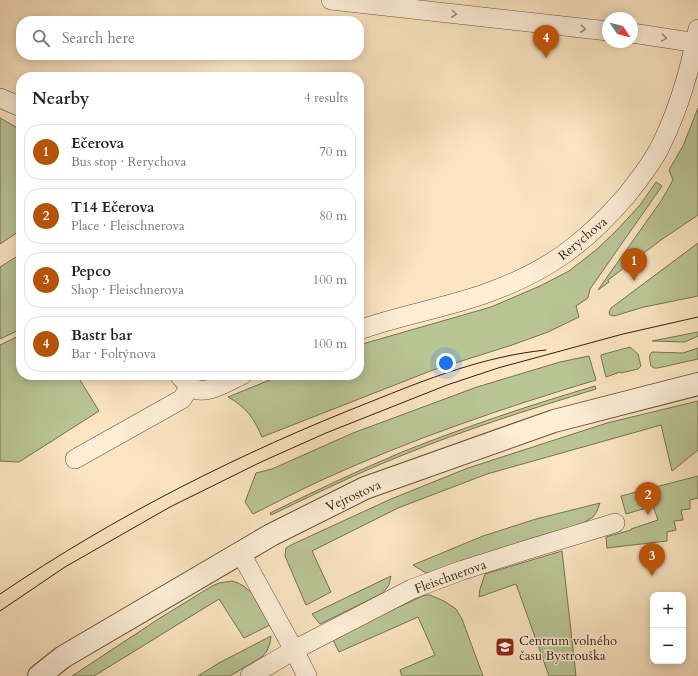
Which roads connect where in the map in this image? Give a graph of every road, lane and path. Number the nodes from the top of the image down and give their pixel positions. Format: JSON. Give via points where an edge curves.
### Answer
{"nodes":[{"id":1,"x":331,"y":0,"type":"edge"},
{"id":2,"x":602,"y":30,"type":"edge"},
{"id":3,"x":638,"y":33,"type":"edge"},
{"id":4,"x":697,"y":38,"type":"edge"},
{"id":5,"x":0,"y":98,"type":"edge"},
{"id":6,"x":16,"y":105,"type":"edge"},
{"id":7,"x":364,"y":328,"type":"edge"},
{"id":8,"x":231,"y":380,"type":"edge"},
{"id":9,"x":185,"y":381,"type":"edge"},
{"id":10,"x":698,"y":384,"type":"edge"},
{"id":11,"x":75,"y":460,"type":"dead end"},
{"id":12,"x":615,"y":523,"type":"dead end"},
{"id":13,"x":240,"y":552,"type":"junction"},
{"id":14,"x":294,"y":650,"type":"junction"},
{"id":15,"x":39,"y":676,"type":"edge"},
{"id":16,"x":250,"y":676,"type":"edge"},
{"id":17,"x":307,"y":676,"type":"edge"}],
"edges":[{"from":1,"to":2,"type":"street","one_way":true},
{"from":3,"to":4,"type":"street","one_way":true},
{"from":4,"to":7,"type":"street","name":"Rerychova","via":[[683,89],[658,150],[636,184],[587,237],[552,263],[502,287]]},
{"from":5,"to":6,"type":"street"},
{"from":8,"to":9,"type":"street","via":[[211,389],[200,390]]},
{"from":9,"to":11,"type":"street","via":[[182,399]]},
{"from":10,"to":13,"type":"street","name":"Vejrostova","via":[[554,421],[365,488]]},
{"from":12,"to":14,"type":"street","name":"Fleischnerova","via":[[460,571],[412,589]]},
{"from":13,"to":14,"type":"street"},
{"from":13,"to":15,"type":"street","name":"Vejrostova","via":[[63,657]]},
{"from":14,"to":16,"type":"street","name":"Fleischnerova"},
{"from":14,"to":17,"type":"street"}]}
